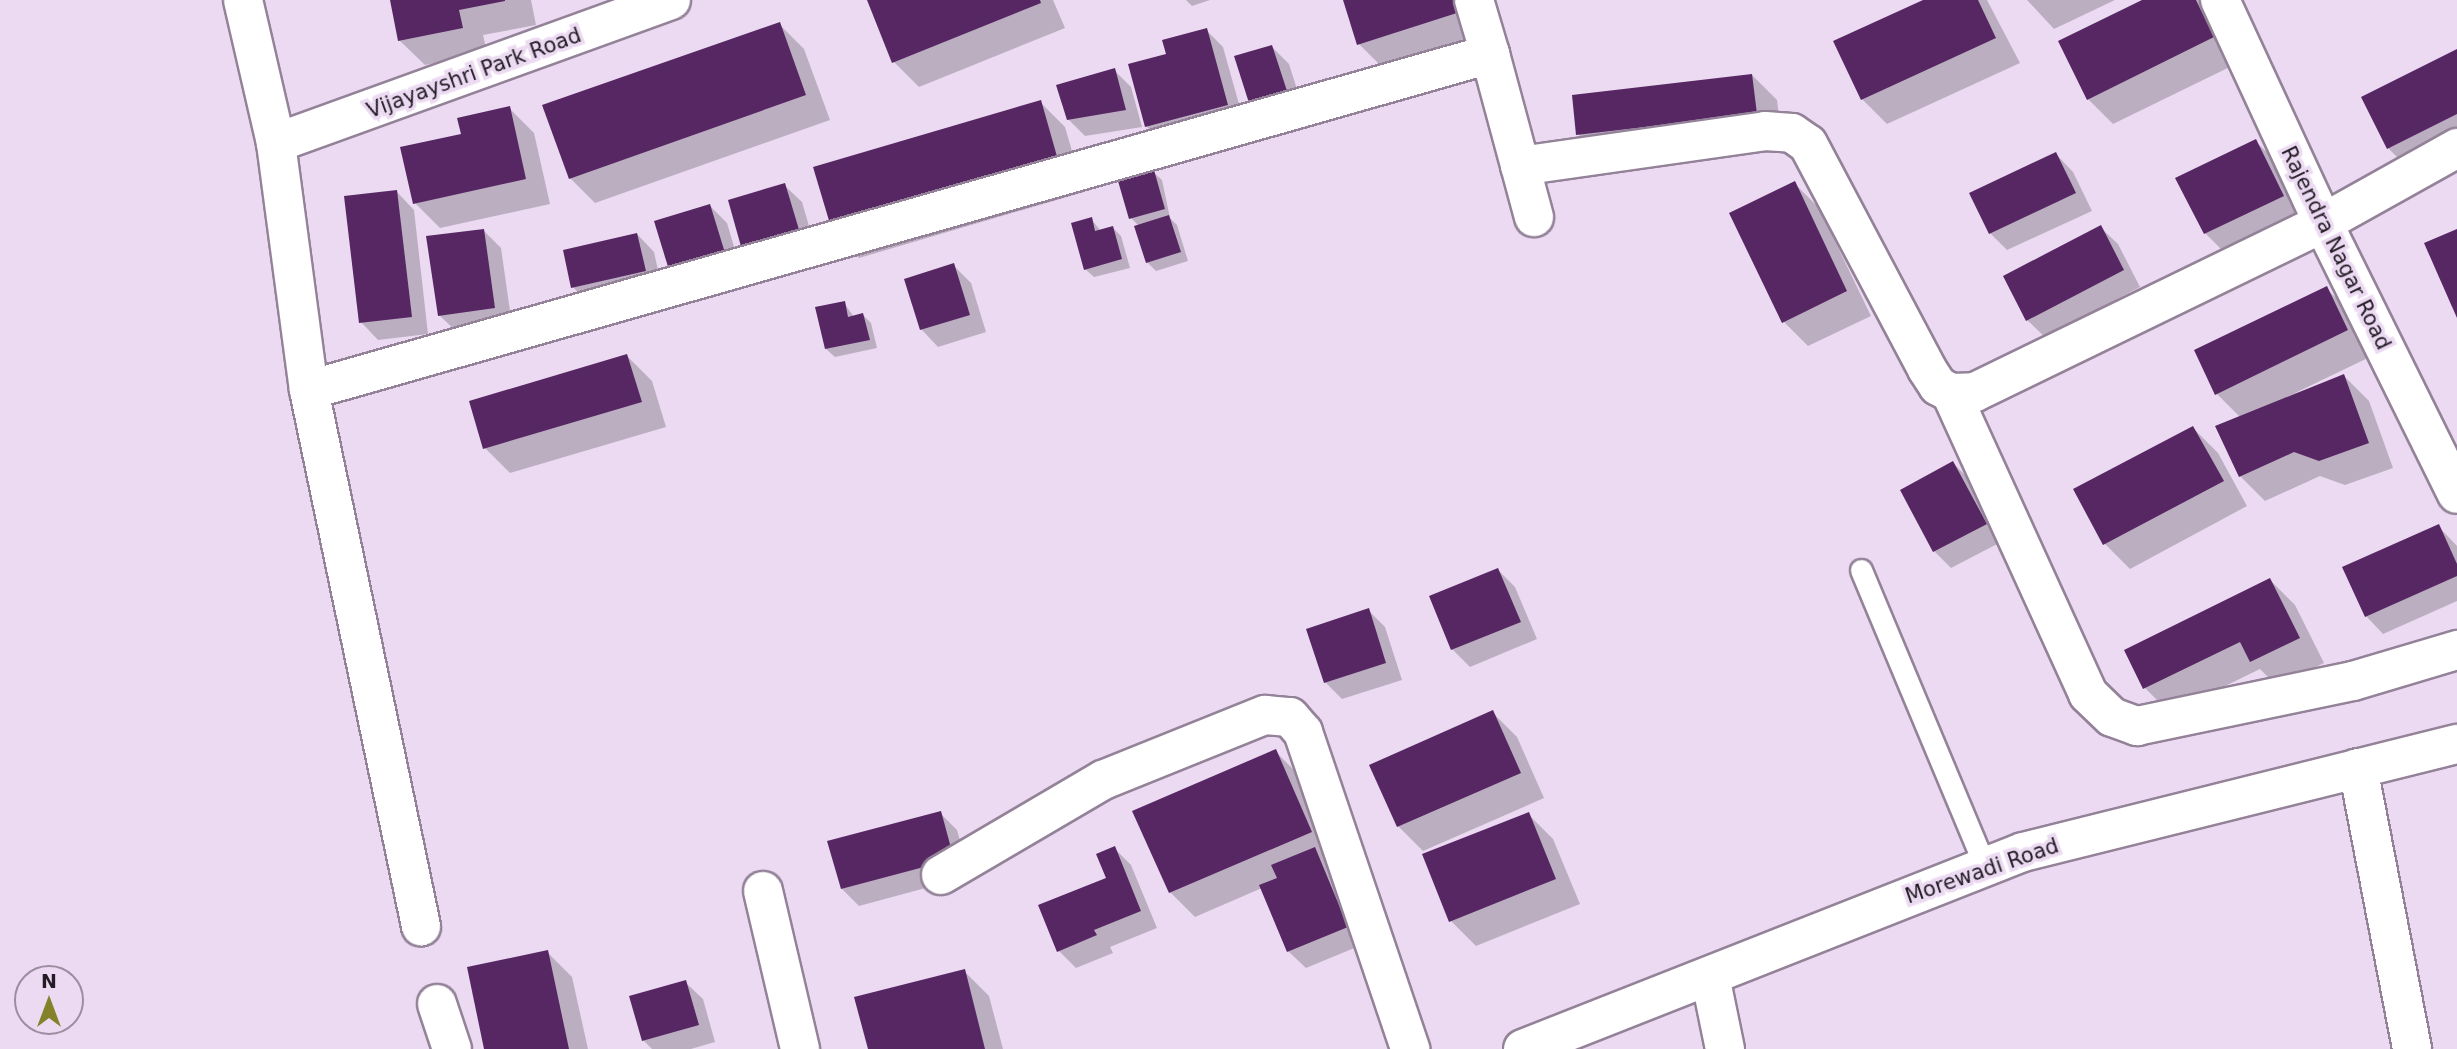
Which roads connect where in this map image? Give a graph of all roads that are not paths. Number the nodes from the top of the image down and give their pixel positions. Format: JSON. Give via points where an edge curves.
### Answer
{"nodes":[{"id":1,"x":243,"y":0,"type":"edge"},
{"id":2,"x":1474,"y":0,"type":"edge"},
{"id":3,"x":2220,"y":0,"type":"edge"},
{"id":4,"x":659,"y":3,"type":"edge"},
{"id":5,"x":1490,"y":54,"type":"junction"},
{"id":6,"x":276,"y":143,"type":"junction"},
{"id":7,"x":2457,"y":148,"type":"edge"},
{"id":8,"x":1520,"y":166,"type":"junction"},
{"id":9,"x":1534,"y":217,"type":"dead end"},
{"id":10,"x":2323,"y":223,"type":"junction"},
{"id":11,"x":309,"y":390,"type":"junction"},
{"id":12,"x":1951,"y":393,"type":"junction"},
{"id":13,"x":2457,"y":494,"type":"edge"},
{"id":14,"x":1861,"y":570,"type":"dead end"},
{"id":15,"x":2457,"y":650,"type":"edge"},
{"id":16,"x":2457,"y":744,"type":"edge"},
{"id":17,"x":2358,"y":768,"type":"junction"},
{"id":18,"x":1985,"y":866,"type":"junction"},
{"id":19,"x":941,"y":875,"type":"dead end"},
{"id":20,"x":763,"y":891,"type":"dead end"},
{"id":21,"x":421,"y":926,"type":"dead end"},
{"id":22,"x":1710,"y":976,"type":"junction"},
{"id":23,"x":437,"y":1004,"type":"dead end"},
{"id":24,"x":452,"y":1049,"type":"edge"},
{"id":25,"x":800,"y":1049,"type":"edge"},
{"id":26,"x":1409,"y":1049,"type":"edge"},
{"id":27,"x":1523,"y":1049,"type":"edge"},
{"id":28,"x":1725,"y":1049,"type":"edge"},
{"id":29,"x":2412,"y":1049,"type":"edge"}],
"edges":[{"from":1,"to":6,"type":"street"},
{"from":2,"to":5,"type":"street"},
{"from":3,"to":10,"type":"street","name":"Rajendra Nagar Road"},
{"from":4,"to":6,"type":"street","name":"Vijayayshri Park Road"},
{"from":5,"to":8,"type":"street"},
{"from":5,"to":11,"type":"street"},
{"from":6,"to":11,"type":"street"},
{"from":7,"to":10,"type":"street"},
{"from":8,"to":9,"type":"street"},
{"from":8,"to":12,"type":"street","via":[[1765,131],[1792,133],[1808,144],[1927,369],[1938,386]]},
{"from":10,"to":12,"type":"street","via":[[1975,392]]},
{"from":10,"to":13,"type":"street","name":"Rajendra Nagar Road"},
{"from":11,"to":21,"type":"street"},
{"from":12,"to":15,"type":"street","via":[[2088,694],[2112,717],[2137,726],[2353,681]]},
{"from":14,"to":18,"type":"lane"},
{"from":16,"to":17,"type":"street","name":"Morewadi Road"},
{"from":17,"to":18,"type":"street","name":"Morewadi Road","via":[[2023,852]]},
{"from":17,"to":29,"type":"street"},
{"from":18,"to":22,"type":"street","name":"Morewadi Road"},
{"from":19,"to":26,"type":"street","via":[[1103,780],[1265,715],[1290,717],[1303,733]]},
{"from":20,"to":25,"type":"street"},
{"from":22,"to":27,"type":"street","name":"Morewadi Road"},
{"from":22,"to":28,"type":"street"},
{"from":23,"to":24,"type":"street"}]}
